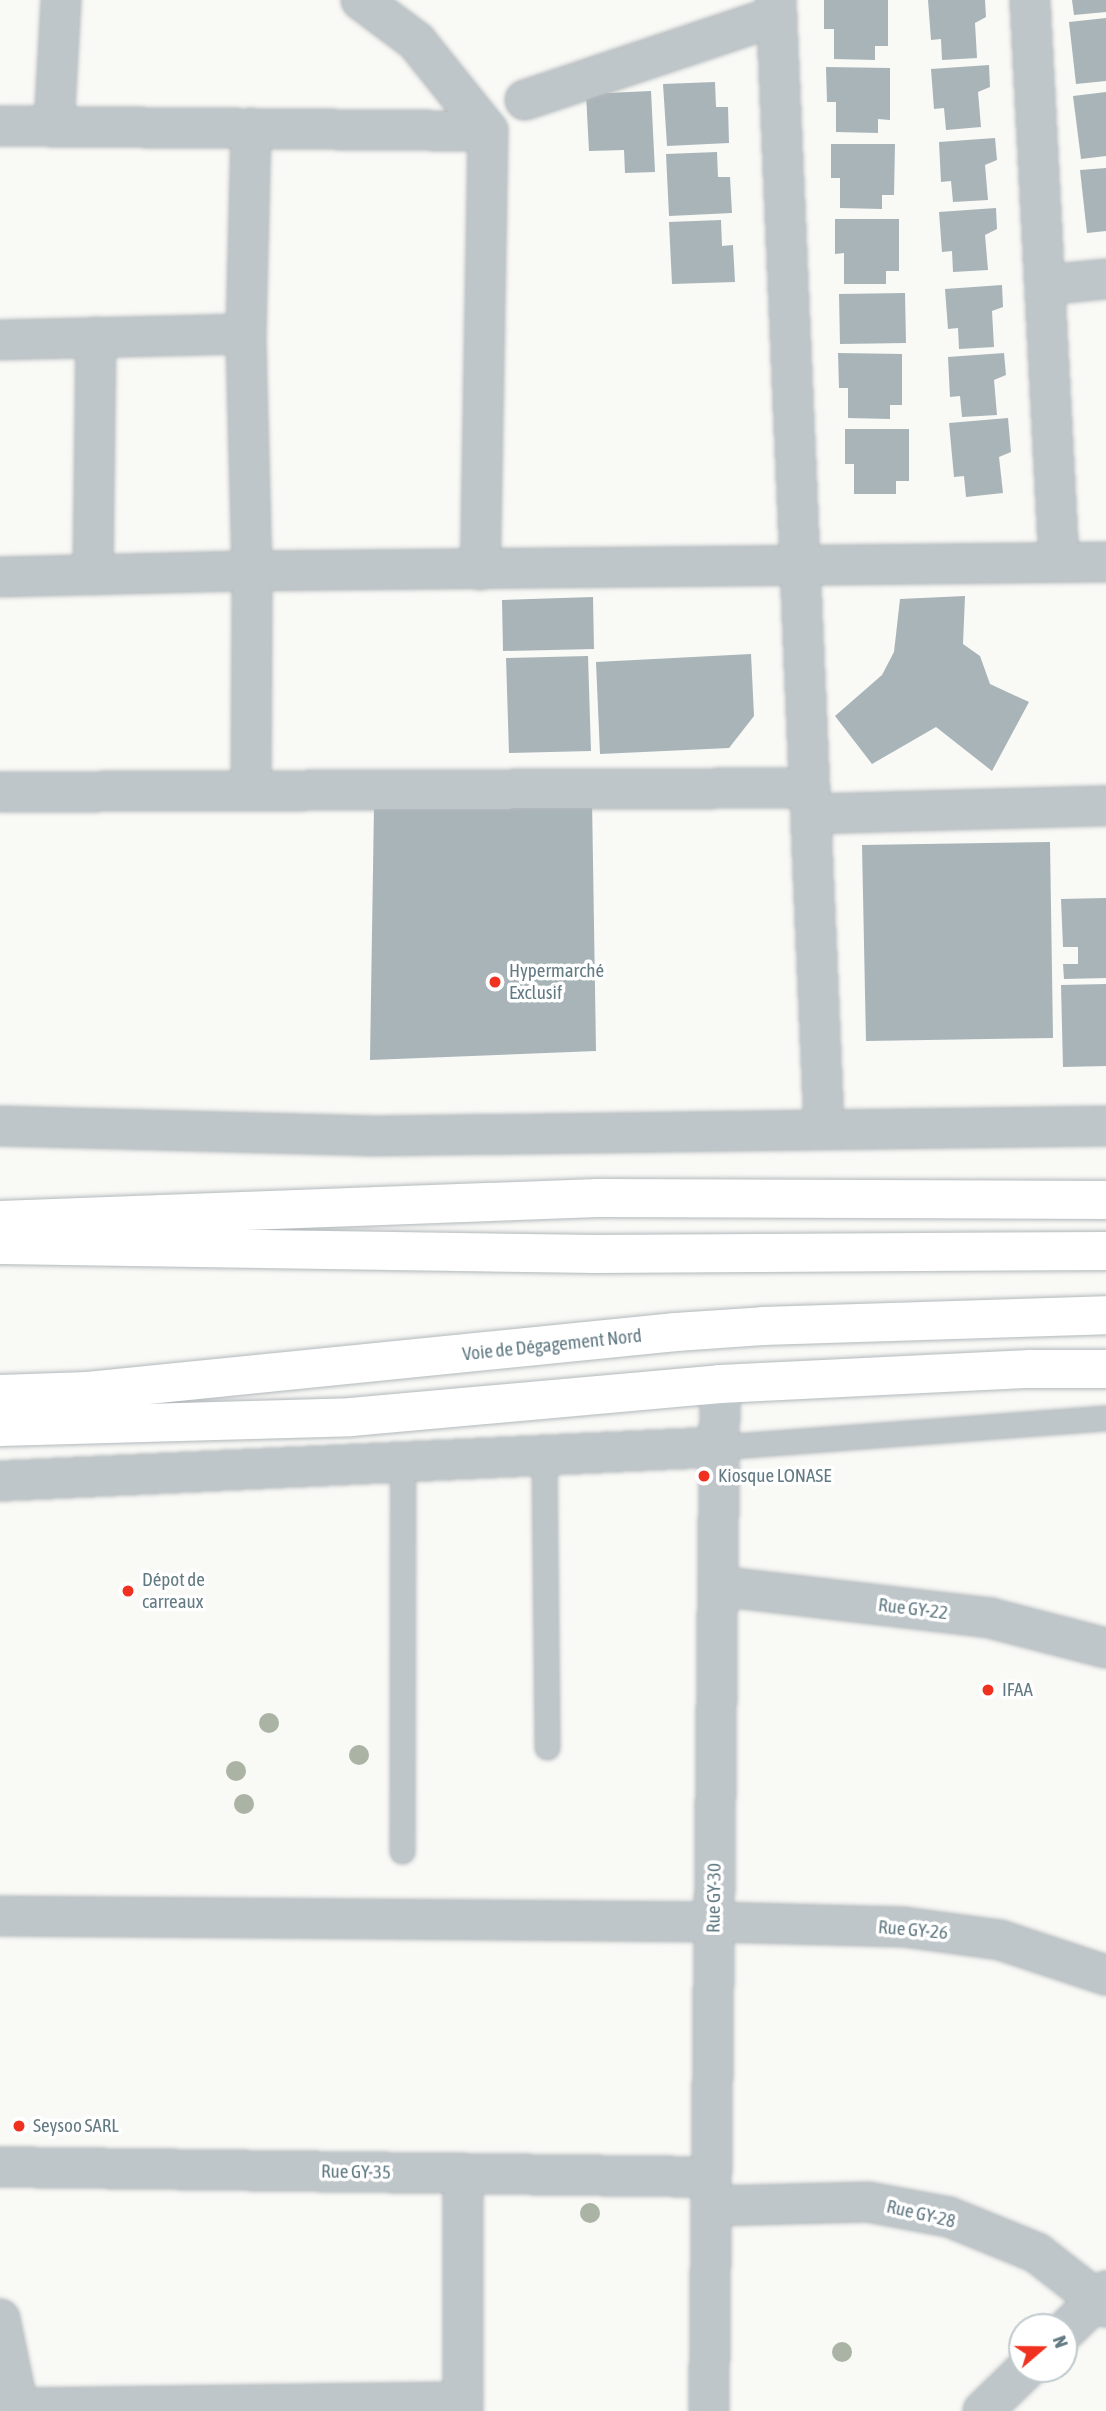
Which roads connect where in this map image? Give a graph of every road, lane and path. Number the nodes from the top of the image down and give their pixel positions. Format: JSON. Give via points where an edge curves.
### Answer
{"nodes":[{"id":1,"x":61,"y":0,"type":"edge"},
{"id":2,"x":361,"y":0,"type":"edge"},
{"id":3,"x":1030,"y":0,"type":"edge"},
{"id":4,"x":776,"y":8,"type":"edge"},
{"id":5,"x":525,"y":100,"type":"dead end"},
{"id":6,"x":0,"y":126,"type":"edge"},
{"id":7,"x":54,"y":126,"type":"junction"},
{"id":8,"x":251,"y":128,"type":"junction"},
{"id":9,"x":488,"y":131,"type":"junction"},
{"id":10,"x":1106,"y":279,"type":"edge"},
{"id":11,"x":1045,"y":285,"type":"junction"},
{"id":12,"x":246,"y":334,"type":"junction"},
{"id":13,"x":96,"y":337,"type":"junction"},
{"id":14,"x":0,"y":340,"type":"edge"},
{"id":15,"x":1059,"y":562,"type":"junction"},
{"id":16,"x":1106,"y":562,"type":"edge"},
{"id":17,"x":800,"y":566,"type":"junction"},
{"id":18,"x":480,"y":570,"type":"junction"},
{"id":19,"x":252,"y":571,"type":"junction"},
{"id":20,"x":93,"y":575,"type":"junction"},
{"id":21,"x":0,"y":578,"type":"edge"},
{"id":22,"x":251,"y":791,"type":"junction"},
{"id":23,"x":0,"y":792,"type":"edge"},
{"id":24,"x":810,"y":801,"type":"junction"},
{"id":25,"x":1106,"y":806,"type":"edge"},
{"id":26,"x":0,"y":1126,"type":"edge"},
{"id":27,"x":1106,"y":1126,"type":"edge"},
{"id":28,"x":824,"y":1128,"type":"junction"},
{"id":29,"x":1106,"y":1200,"type":"edge"},
{"id":30,"x":0,"y":1220,"type":"edge"},
{"id":31,"x":0,"y":1245,"type":"edge"},
{"id":32,"x":1106,"y":1251,"type":"edge"},
{"id":33,"x":1106,"y":1315,"type":"edge"},
{"id":34,"x":1106,"y":1369,"type":"edge"},
{"id":35,"x":720,"y":1384,"type":"junction"},
{"id":36,"x":0,"y":1394,"type":"edge"},
{"id":37,"x":1106,"y":1418,"type":"edge"},
{"id":38,"x":0,"y":1427,"type":"edge"},
{"id":39,"x":719,"y":1447,"type":"junction"},
{"id":40,"x":544,"y":1455,"type":"junction"},
{"id":41,"x":403,"y":1461,"type":"junction"},
{"id":42,"x":0,"y":1481,"type":"edge"},
{"id":43,"x":718,"y":1586,"type":"junction"},
{"id":44,"x":1106,"y":1648,"type":"edge"},
{"id":45,"x":547,"y":1747,"type":"dead end"},
{"id":46,"x":402,"y":1851,"type":"dead end"},
{"id":47,"x":0,"y":1916,"type":"edge"},
{"id":48,"x":714,"y":1922,"type":"junction"},
{"id":49,"x":1106,"y":1975,"type":"edge"},
{"id":50,"x":0,"y":2168,"type":"edge"},
{"id":51,"x":463,"y":2174,"type":"junction"},
{"id":52,"x":711,"y":2191,"type":"junction"},
{"id":53,"x":1103,"y":2299,"type":"edge"},
{"id":54,"x":0,"y":2319,"type":"edge"},
{"id":55,"x":1078,"y":2320,"type":"edge"},
{"id":56,"x":1012,"y":2383,"type":"edge"},
{"id":57,"x":463,"y":2406,"type":"edge"},
{"id":58,"x":19,"y":2409,"type":"edge"},
{"id":59,"x":709,"y":2411,"type":"edge"},
{"id":60,"x":983,"y":2411,"type":"edge"}],
"edges":[{"from":1,"to":7,"type":"street"},
{"from":2,"to":9,"type":"street","via":[[416,41]]},
{"from":3,"to":11,"type":"street"},
{"from":4,"to":5,"type":"street"},
{"from":4,"to":17,"type":"street"},
{"from":6,"to":7,"type":"street"},
{"from":7,"to":8,"type":"street"},
{"from":8,"to":9,"type":"street"},
{"from":8,"to":12,"type":"street"},
{"from":9,"to":18,"type":"street"},
{"from":10,"to":11,"type":"street"},
{"from":11,"to":15,"type":"street"},
{"from":12,"to":13,"type":"street"},
{"from":12,"to":19,"type":"street"},
{"from":13,"to":14,"type":"street"},
{"from":13,"to":20,"type":"street"},
{"from":15,"to":16,"type":"street"},
{"from":15,"to":17,"type":"street"},
{"from":17,"to":18,"type":"street"},
{"from":17,"to":24,"type":"street"},
{"from":18,"to":19,"type":"street"},
{"from":19,"to":20,"type":"street"},
{"from":19,"to":22,"type":"street"},
{"from":20,"to":21,"type":"street"},
{"from":22,"to":23,"type":"street"},
{"from":22,"to":24,"type":"street"},
{"from":24,"to":25,"type":"street"},
{"from":24,"to":28,"type":"street"},
{"from":26,"to":28,"type":"street","via":[[371,1136]]},
{"from":27,"to":28,"type":"street"},
{"from":29,"to":30,"type":"highway","via":[[598,1198]]},
{"from":31,"to":32,"type":"highway","via":[[582,1254]]},
{"from":33,"to":36,"type":"highway","name":"Voie de Dégagement Nord","via":[[763,1326],[88,1391]]},
{"from":34,"to":35,"type":"highway"},
{"from":35,"to":38,"type":"highway","via":[[351,1417]]},
{"from":35,"to":39,"type":"street","name":"Rue GY-30"},
{"from":37,"to":39,"type":"lane"},
{"from":39,"to":40,"type":"street"},
{"from":39,"to":43,"type":"street","name":"Rue GY-30"},
{"from":40,"to":41,"type":"street"},
{"from":40,"to":45,"type":"lane"},
{"from":41,"to":42,"type":"street"},
{"from":41,"to":46,"type":"lane"},
{"from":43,"to":44,"type":"street","name":"Rue GY-22","via":[[990,1618]]},
{"from":43,"to":48,"type":"street","name":"Rue GY-30"},
{"from":47,"to":48,"type":"street","name":"Rue GY-26"},
{"from":48,"to":49,"type":"street","name":"Rue GY-26","via":[[904,1927],[1000,1940]]},
{"from":48,"to":52,"type":"street","name":"Rue GY-30"},
{"from":50,"to":51,"type":"street","name":"Rue GY-35"},
{"from":51,"to":52,"type":"street","name":"Rue GY-35"},
{"from":51,"to":57,"type":"street"},
{"from":52,"to":53,"type":"street","name":"Rue GY-28","via":[[868,2203],[949,2217],[1037,2253]]},
{"from":52,"to":59,"type":"street","name":"Rue GY-30"},
{"from":53,"to":55,"type":"street"},
{"from":54,"to":58,"type":"street"},
{"from":56,"to":60,"type":"street"},
{"from":57,"to":58,"type":"street"}]}
